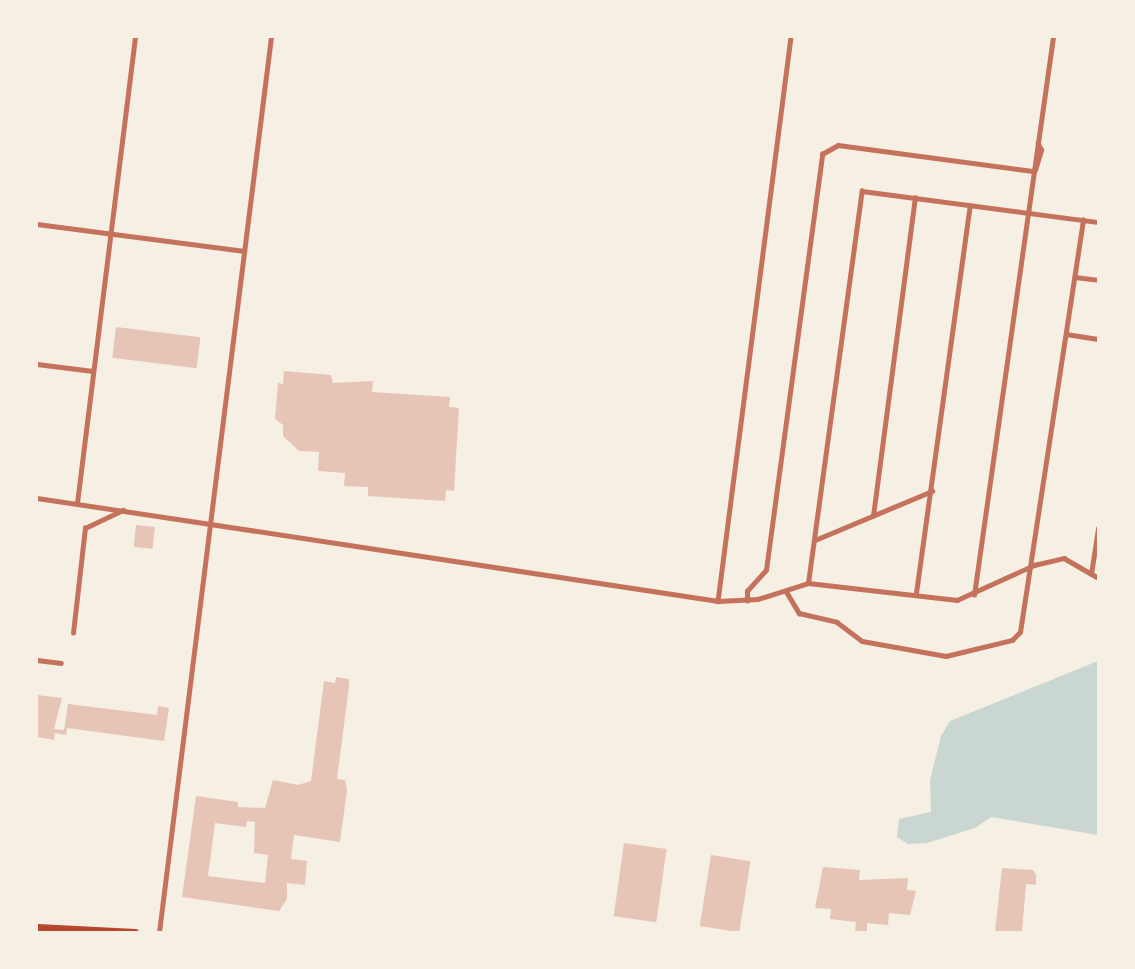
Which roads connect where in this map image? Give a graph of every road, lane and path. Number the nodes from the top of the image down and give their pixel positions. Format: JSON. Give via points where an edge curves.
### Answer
{"nodes":[{"id":1,"x":135,"y":37,"type":"edge"},
{"id":2,"x":271,"y":37,"type":"edge"},
{"id":3,"x":791,"y":37,"type":"edge"},
{"id":4,"x":1053,"y":37,"type":"edge"},
{"id":5,"x":1034,"y":171,"type":"junction"},
{"id":6,"x":915,"y":198,"type":"junction"},
{"id":7,"x":970,"y":205,"type":"junction"},
{"id":8,"x":1027,"y":213,"type":"junction"},
{"id":9,"x":1083,"y":220,"type":"junction"},
{"id":10,"x":1098,"y":222,"type":"edge"},
{"id":11,"x":37,"y":224,"type":"edge"},
{"id":12,"x":110,"y":233,"type":"junction"},
{"id":13,"x":244,"y":251,"type":"junction"},
{"id":14,"x":1074,"y":276,"type":"junction"},
{"id":15,"x":1098,"y":280,"type":"edge"},
{"id":16,"x":1066,"y":334,"type":"junction"},
{"id":17,"x":1098,"y":339,"type":"edge"},
{"id":18,"x":37,"y":364,"type":"edge"},
{"id":19,"x":93,"y":371,"type":"junction"},
{"id":20,"x":932,"y":491,"type":"junction"},
{"id":21,"x":37,"y":498,"type":"edge"},
{"id":22,"x":77,"y":503,"type":"junction"},
{"id":23,"x":124,"y":509,"type":"junction"},
{"id":24,"x":873,"y":516,"type":"junction"},
{"id":25,"x":210,"y":524,"type":"junction"},
{"id":26,"x":1098,"y":529,"type":"edge"},
{"id":27,"x":814,"y":541,"type":"junction"},
{"id":28,"x":1034,"y":565,"type":"junction"},
{"id":29,"x":1091,"y":574,"type":"junction"},
{"id":30,"x":1098,"y":578,"type":"edge"},
{"id":31,"x":808,"y":583,"type":"junction"},
{"id":32,"x":786,"y":592,"type":"junction"},
{"id":33,"x":916,"y":593,"type":"junction"},
{"id":34,"x":974,"y":596,"type":"junction"},
{"id":35,"x":718,"y":601,"type":"junction"},
{"id":36,"x":747,"y":601,"type":"junction"},
{"id":37,"x":73,"y":633,"type":"dead end"},
{"id":38,"x":37,"y":660,"type":"edge"},
{"id":39,"x":61,"y":663,"type":"dead end"},
{"id":40,"x":37,"y":927,"type":"edge"},
{"id":41,"x":135,"y":932,"type":"edge"},
{"id":42,"x":159,"y":932,"type":"edge"}],
"edges":[{"from":1,"to":12,"type":"street"},
{"from":2,"to":13,"type":"street"},
{"from":3,"to":35,"type":"street"},
{"from":4,"to":5,"type":"street","via":[[1038,144],[1041,150]]},
{"from":5,"to":8,"type":"street"},
{"from":5,"to":36,"type":"street","via":[[838,145],[826,149],[820,161],[765,570],[747,591]]},
{"from":6,"to":7,"type":"street"},
{"from":6,"to":24,"type":"street"},
{"from":6,"to":27,"type":"street","via":[[862,191]]},
{"from":7,"to":8,"type":"street"},
{"from":7,"to":20,"type":"street"},
{"from":8,"to":9,"type":"street"},
{"from":8,"to":34,"type":"street"},
{"from":9,"to":10,"type":"street"},
{"from":9,"to":14,"type":"street"},
{"from":11,"to":12,"type":"street"},
{"from":12,"to":13,"type":"street"},
{"from":12,"to":19,"type":"street"},
{"from":13,"to":25,"type":"street"},
{"from":14,"to":15,"type":"street"},
{"from":14,"to":16,"type":"street"},
{"from":16,"to":17,"type":"street"},
{"from":16,"to":28,"type":"street"},
{"from":18,"to":19,"type":"street"},
{"from":19,"to":22,"type":"street"},
{"from":20,"to":24,"type":"street"},
{"from":20,"to":33,"type":"street"},
{"from":21,"to":22,"type":"street"},
{"from":22,"to":23,"type":"street"},
{"from":23,"to":25,"type":"street"},
{"from":23,"to":37,"type":"street","via":[[85,528]]},
{"from":24,"to":27,"type":"street"},
{"from":25,"to":35,"type":"street"},
{"from":25,"to":42,"type":"street"},
{"from":26,"to":29,"type":"street"},
{"from":27,"to":31,"type":"street"},
{"from":28,"to":29,"type":"street","via":[[1064,558]]},
{"from":28,"to":32,"type":"street","via":[[1020,632],[996,645],[946,656],[862,642],[837,622],[799,613]]},
{"from":28,"to":34,"type":"street"},
{"from":29,"to":30,"type":"street"},
{"from":31,"to":32,"type":"street"},
{"from":31,"to":33,"type":"street"},
{"from":32,"to":36,"type":"street"},
{"from":33,"to":34,"type":"street","via":[[957,600]]},
{"from":35,"to":36,"type":"street"},
{"from":38,"to":39,"type":"street"},
{"from":40,"to":41,"type":"main road"}]}
